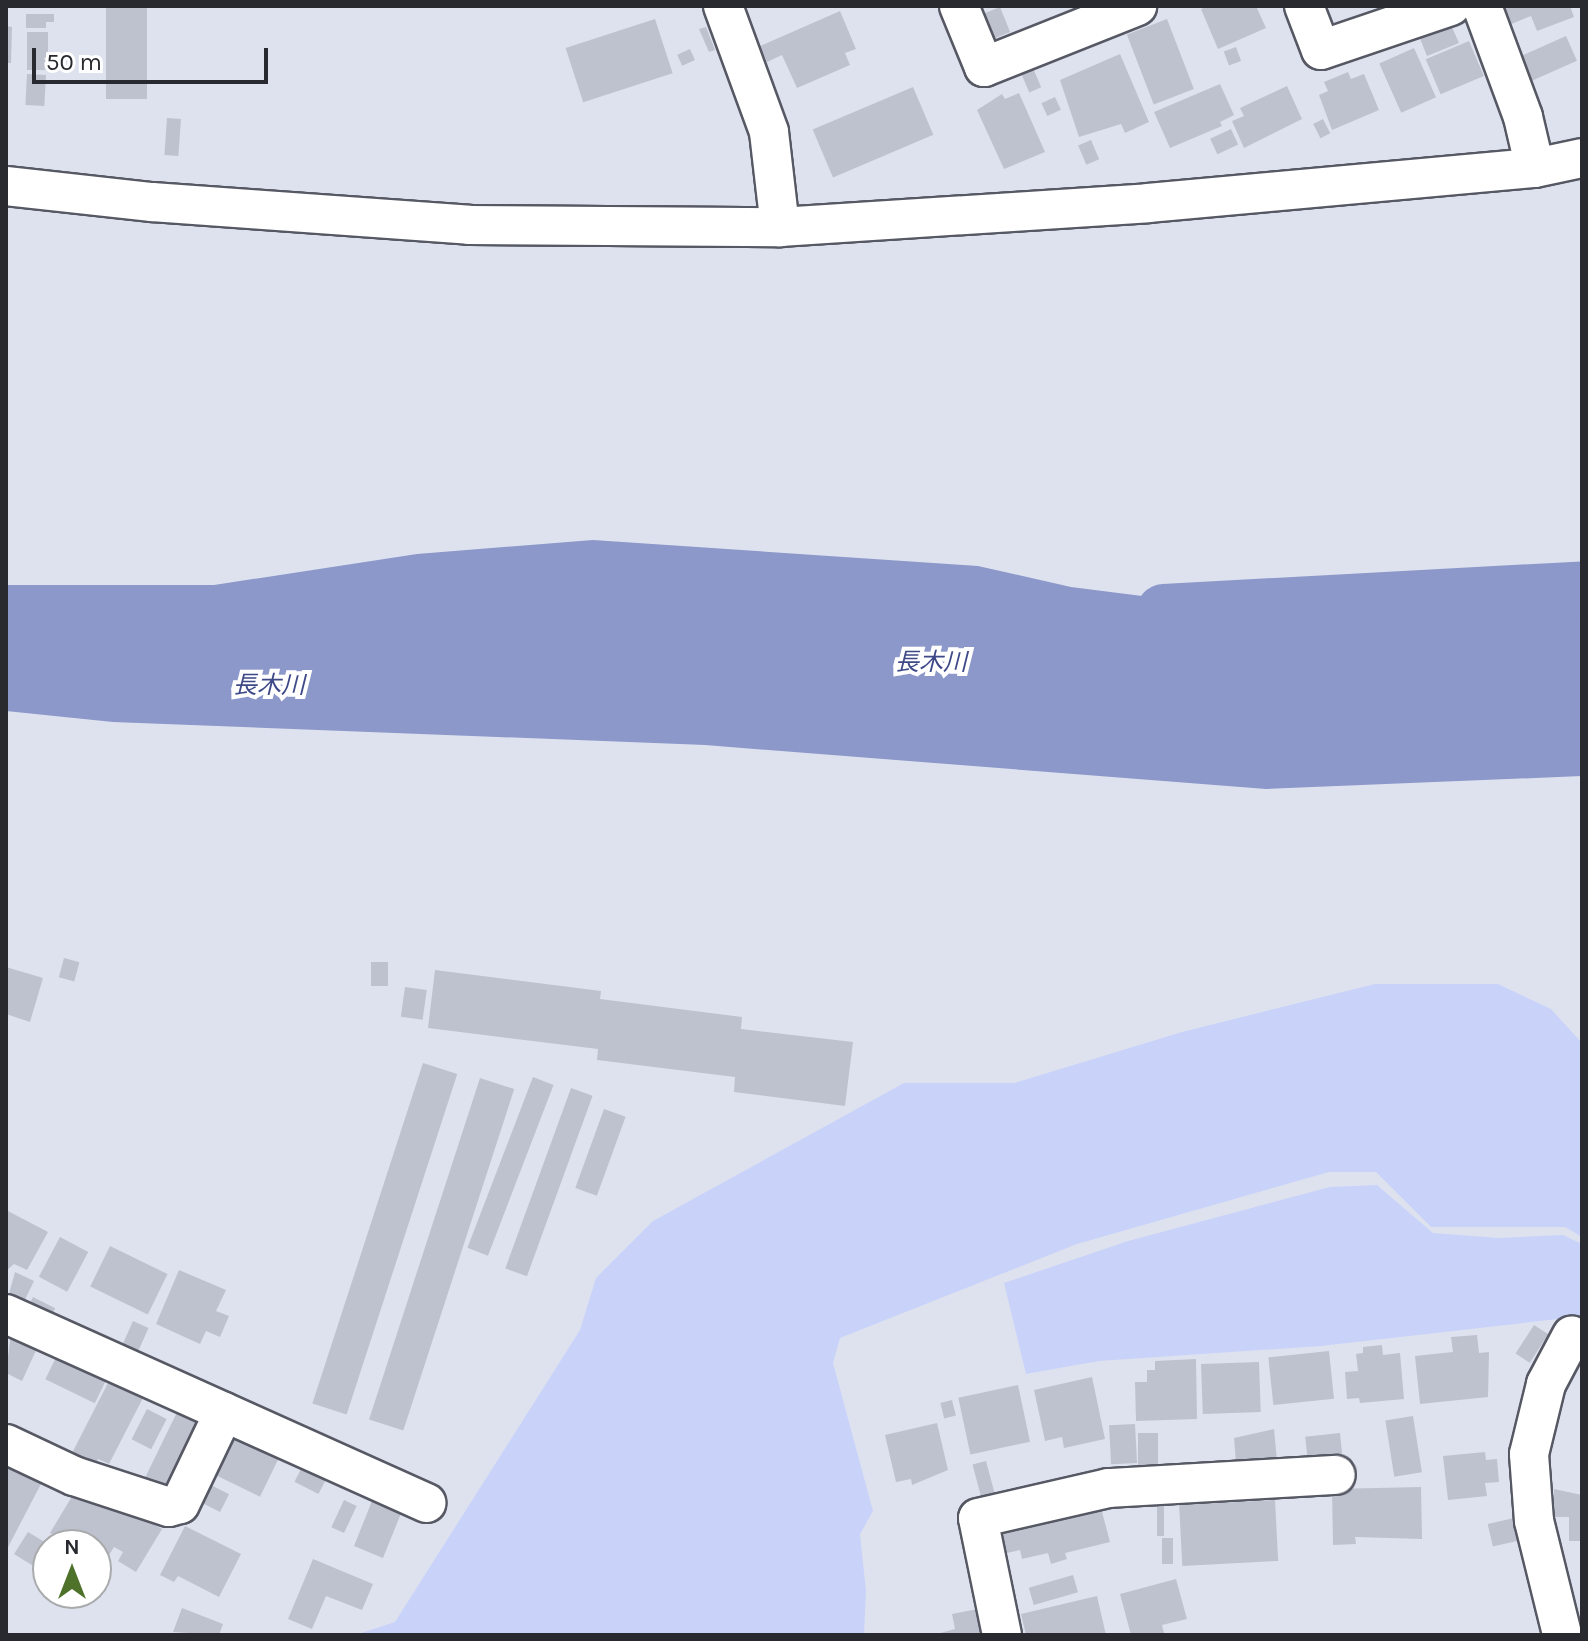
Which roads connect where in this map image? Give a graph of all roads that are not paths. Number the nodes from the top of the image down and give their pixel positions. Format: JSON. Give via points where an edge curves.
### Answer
{"nodes":[{"id":1,"x":723,"y":6,"type":"edge"},
{"id":2,"x":959,"y":6,"type":"edge"},
{"id":3,"x":1137,"y":6,"type":"edge"},
{"id":4,"x":1304,"y":6,"type":"edge"},
{"id":5,"x":1451,"y":6,"type":"edge"},
{"id":6,"x":1482,"y":6,"type":"edge"},
{"id":7,"x":1582,"y":158,"type":"edge"},
{"id":8,"x":1535,"y":168,"type":"junction"},
{"id":9,"x":6,"y":186,"type":"edge"},
{"id":10,"x":780,"y":227,"type":"junction"},
{"id":11,"x":6,"y":1314,"type":"edge"},
{"id":12,"x":1572,"y":1335,"type":"dead end"},
{"id":13,"x":224,"y":1412,"type":"junction"},
{"id":14,"x":6,"y":1444,"type":"edge"},
{"id":15,"x":1336,"y":1475,"type":"dead end"},
{"id":16,"x":427,"y":1503,"type":"dead end"},
{"id":17,"x":1582,"y":1615,"type":"edge"},
{"id":18,"x":1002,"y":1635,"type":"edge"},
{"id":19,"x":1561,"y":1635,"type":"edge"}],
"edges":[{"from":1,"to":10,"type":"street","via":[[769,132]]},
{"from":2,"to":3,"type":"street","via":[[984,67]]},
{"from":4,"to":5,"type":"street","via":[[1321,50]]},
{"from":6,"to":8,"type":"street","via":[[1523,117]]},
{"from":7,"to":8,"type":"street"},
{"from":8,"to":10,"type":"street","via":[[1148,203]]},
{"from":9,"to":10,"type":"street","via":[[469,225]]},
{"from":11,"to":13,"type":"street"},
{"from":12,"to":19,"type":"street","via":[[1546,1384],[1529,1454],[1534,1521]]},
{"from":13,"to":14,"type":"street","via":[[180,1504],[169,1507],[74,1476]]},
{"from":13,"to":16,"type":"street"},
{"from":15,"to":18,"type":"street","via":[[1109,1488],[978,1518]]},
{"from":17,"to":19,"type":"street"}]}
